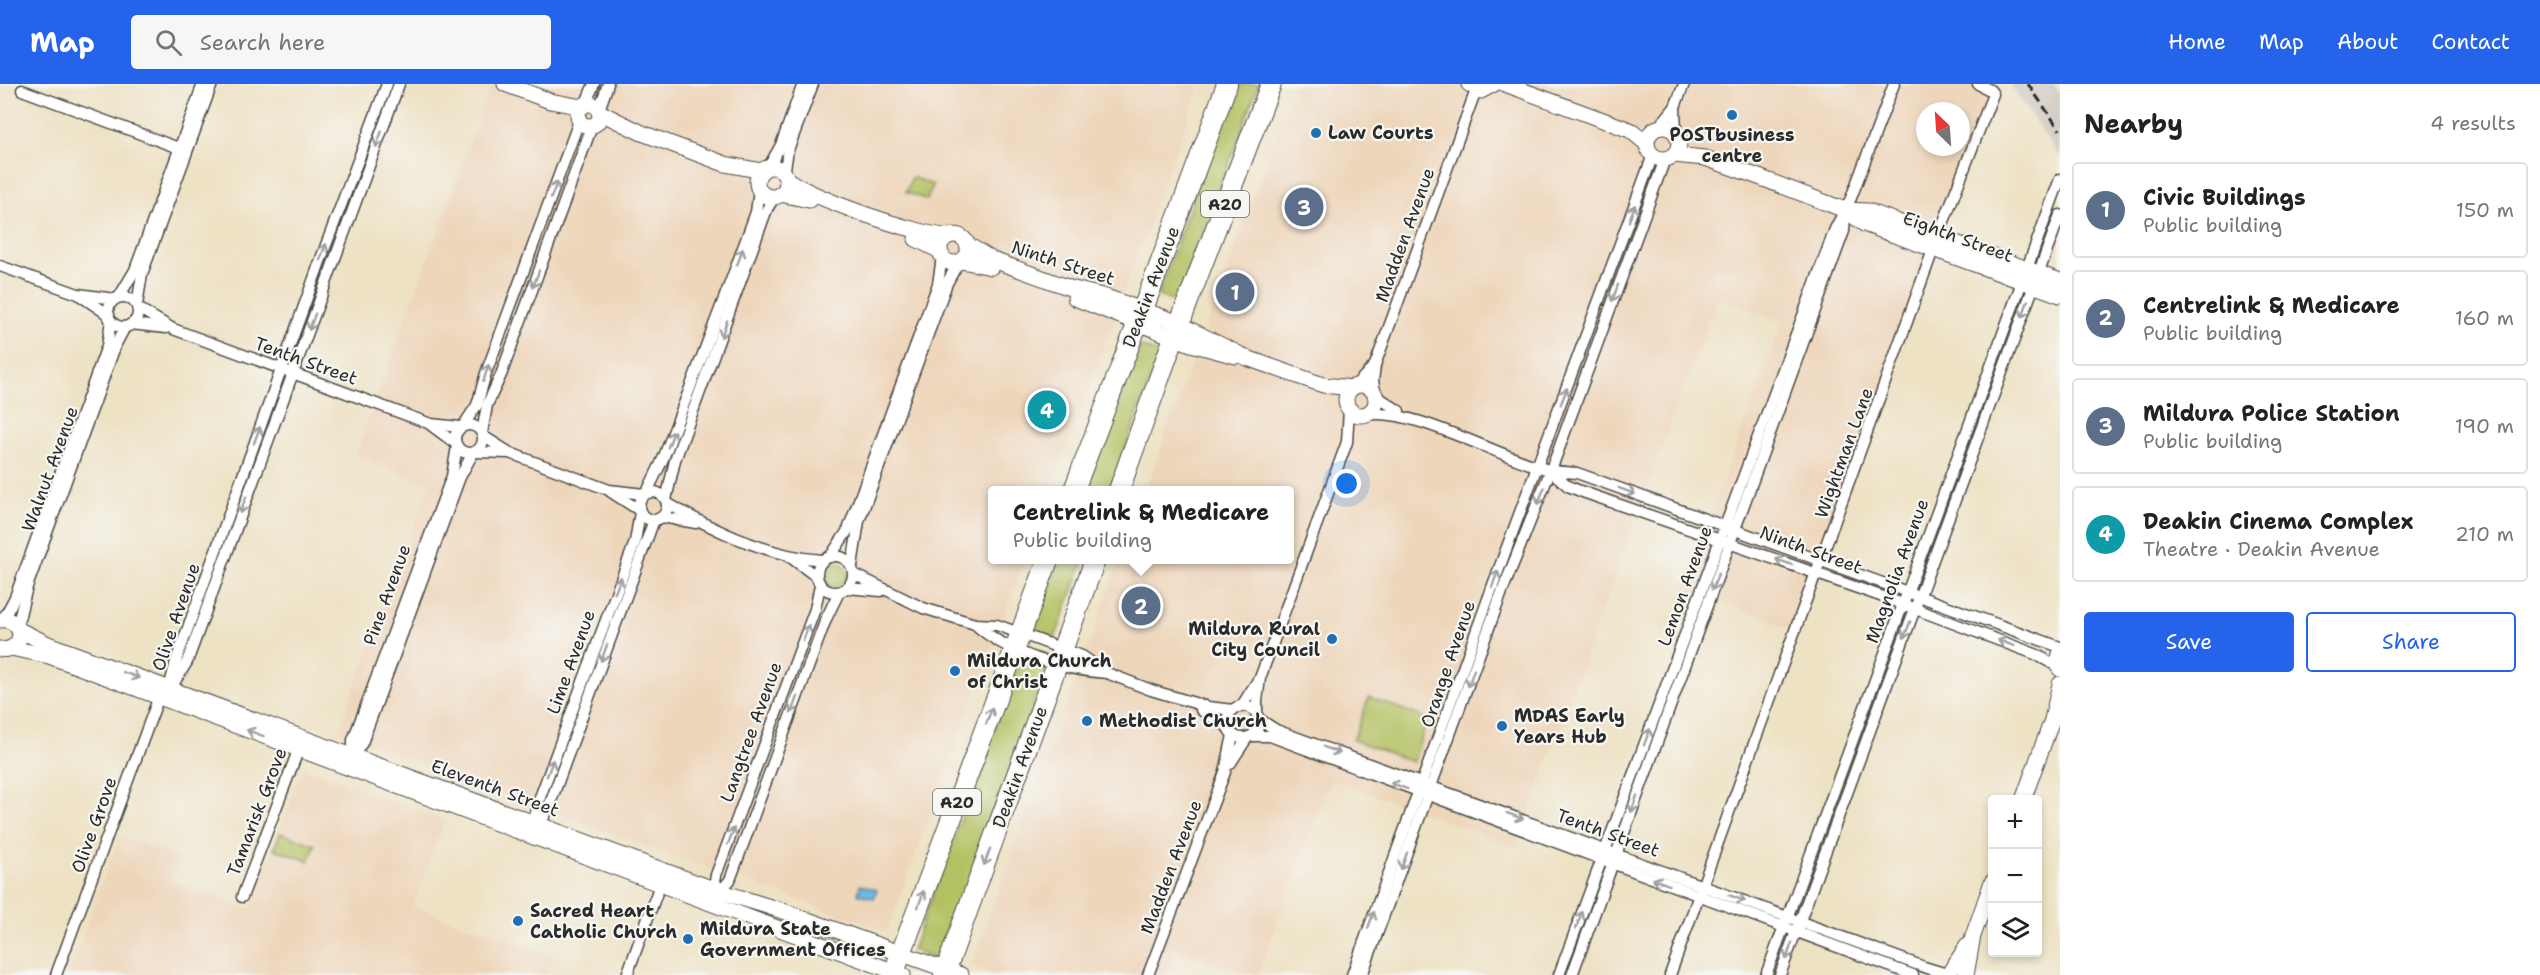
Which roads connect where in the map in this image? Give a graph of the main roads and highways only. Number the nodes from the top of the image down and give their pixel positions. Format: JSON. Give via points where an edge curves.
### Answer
{"nodes":[{"id":1,"x":1227,"y":84,"type":"edge"},
{"id":2,"x":1271,"y":84,"type":"edge"},
{"id":3,"x":1075,"y":486,"type":"edge"},
{"id":4,"x":1120,"y":486,"type":"edge"},
{"id":5,"x":1046,"y":564,"type":"edge"},
{"id":6,"x":1094,"y":564,"type":"edge"},
{"id":7,"x":898,"y":969,"type":"edge"},
{"id":8,"x":950,"y":973,"type":"edge"}],
"edges":[{"from":1,"to":3,"type":"highway","name":"Deakin Avenue","number":"A20"},
{"from":2,"to":4,"type":"highway","number":"A20"},
{"from":7,"to":5,"type":"highway","number":"A20","one_way":true},
{"from":6,"to":8,"type":"highway","name":"Deakin Avenue","number":"A20","one_way":true}]}
